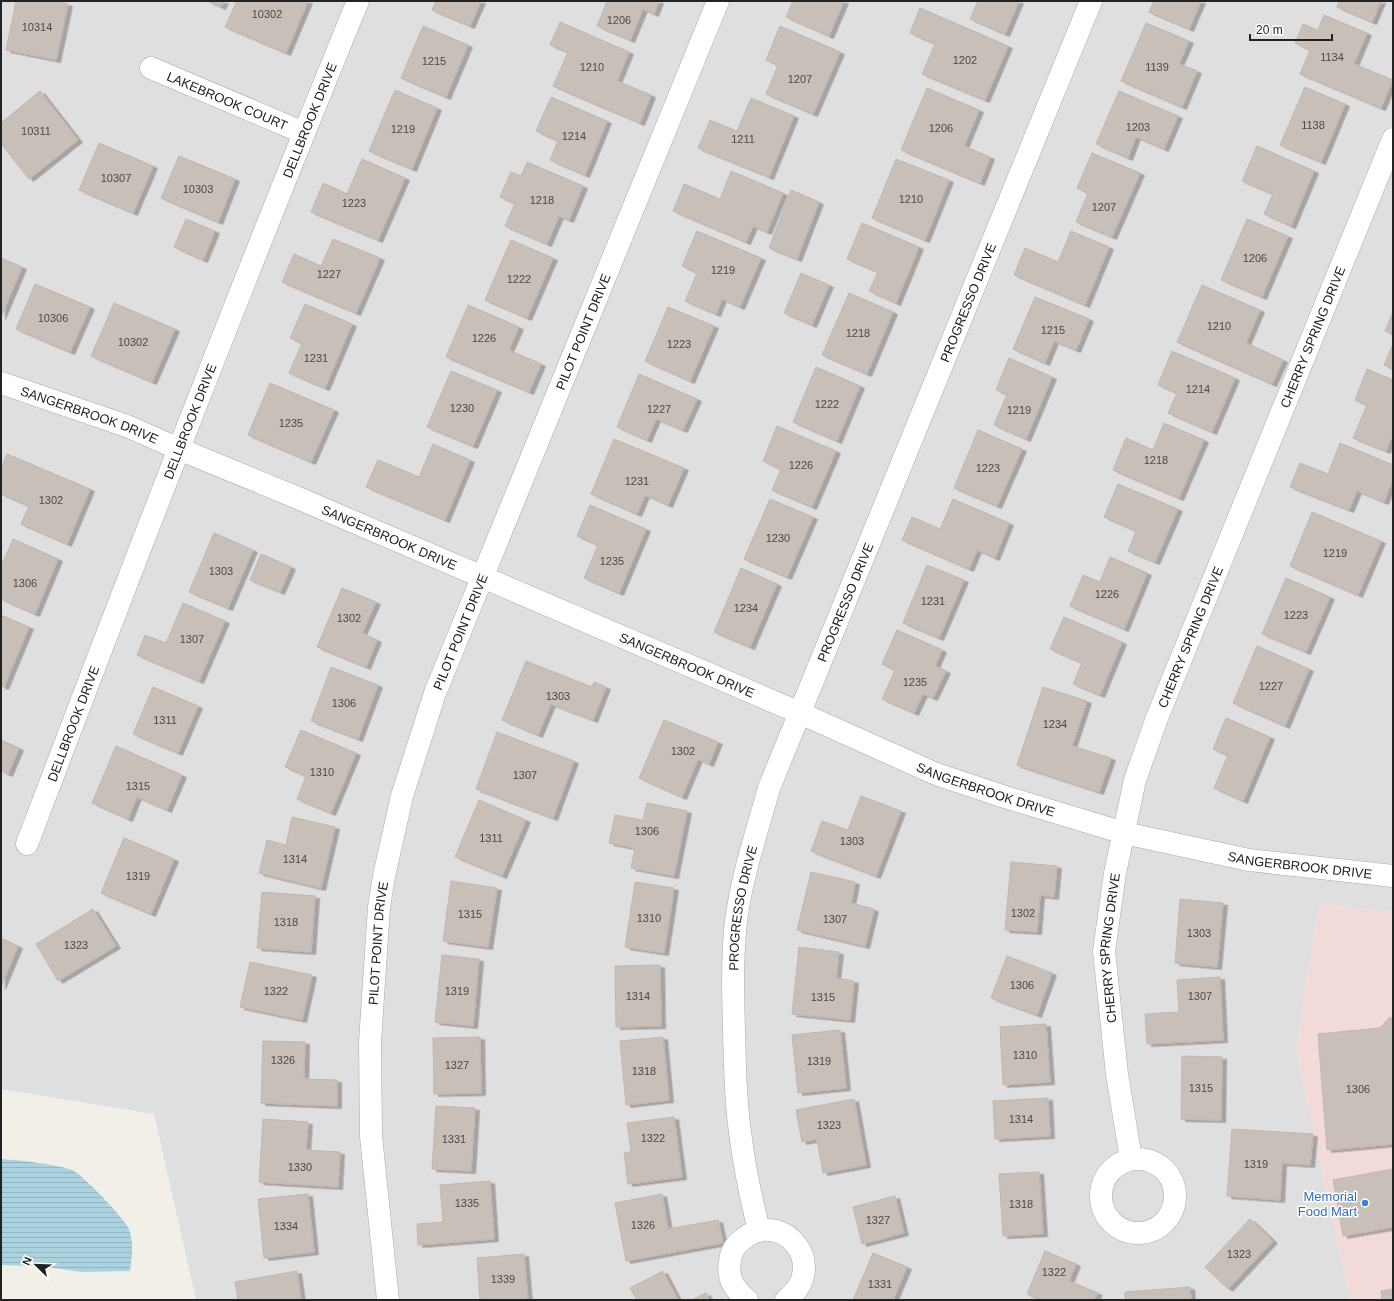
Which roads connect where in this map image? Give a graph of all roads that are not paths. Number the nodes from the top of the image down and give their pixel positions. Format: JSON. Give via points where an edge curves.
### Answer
{"nodes":[{"id":1,"x":358,"y":1,"type":"edge"},
{"id":2,"x":718,"y":1,"type":"edge"},
{"id":3,"x":1091,"y":1,"type":"edge"},
{"id":4,"x":151,"y":68,"type":"dead end"},
{"id":5,"x":304,"y":133,"type":"junction"},
{"id":6,"x":1393,"y":139,"type":"edge"},
{"id":7,"x":1,"y":383,"type":"edge"},
{"id":8,"x":179,"y":449,"type":"junction"},
{"id":9,"x":482,"y":577,"type":"junction"},
{"id":10,"x":800,"y":713,"type":"junction"},
{"id":11,"x":1124,"y":833,"type":"junction"},
{"id":12,"x":27,"y":844,"type":"dead end"},
{"id":13,"x":1393,"y":876,"type":"edge"},
{"id":14,"x":1131,"y":1159,"type":"dead end"},
{"id":15,"x":759,"y":1231,"type":"junction"},
{"id":16,"x":388,"y":1300,"type":"edge"},
{"id":17,"x":747,"y":1300,"type":"edge"},
{"id":18,"x":786,"y":1300,"type":"edge"}],
"edges":[{"from":1,"to":5,"type":"street","name":"DELLBROOK DRIVE"},
{"from":2,"to":9,"type":"street","name":"PILOT POINT DRIVE"},
{"from":3,"to":10,"type":"street","name":"PROGRESSO DRIVE"},
{"from":4,"to":5,"type":"street","name":"LAKEBROOK COURT"},
{"from":5,"to":8,"type":"street","name":"DELLBROOK DRIVE"},
{"from":6,"to":11,"type":"street","name":"CHERRY SPRING DRIVE","via":[[1156,718],[1135,780]]},
{"from":7,"to":8,"type":"street","name":"SANGERBROOK DRIVE","via":[[127,426]]},
{"from":8,"to":9,"type":"street","name":"SANGERBROOK DRIVE"},
{"from":8,"to":12,"type":"street","name":"DELLBROOK DRIVE"},
{"from":9,"to":10,"type":"street","name":"SANGERBROOK DRIVE"},
{"from":9,"to":16,"type":"street","name":"PILOT POINT DRIVE","via":[[435,693],[402,796],[384,876],[370,1042],[371,1128]]},
{"from":10,"to":11,"type":"street","name":"SANGERBROOK DRIVE","via":[[936,774]]},
{"from":10,"to":15,"type":"street","name":"PROGRESSO DRIVE","via":[[769,788],[742,885],[733,958],[735,1077],[739,1124]]},
{"from":11,"to":13,"type":"street","name":"SANGERBROOK DRIVE","via":[[1249,860]]},
{"from":11,"to":14,"type":"street","name":"CHERRY SPRING DRIVE","via":[[1115,873],[1104,951],[1117,1074]]},
{"from":15,"to":17,"type":"street","via":[[737,1244],[731,1255],[731,1281],[737,1292]]},
{"from":15,"to":18,"type":"street","via":[[771,1230],[782,1233],[799,1249],[804,1273],[794,1294]]}]}
